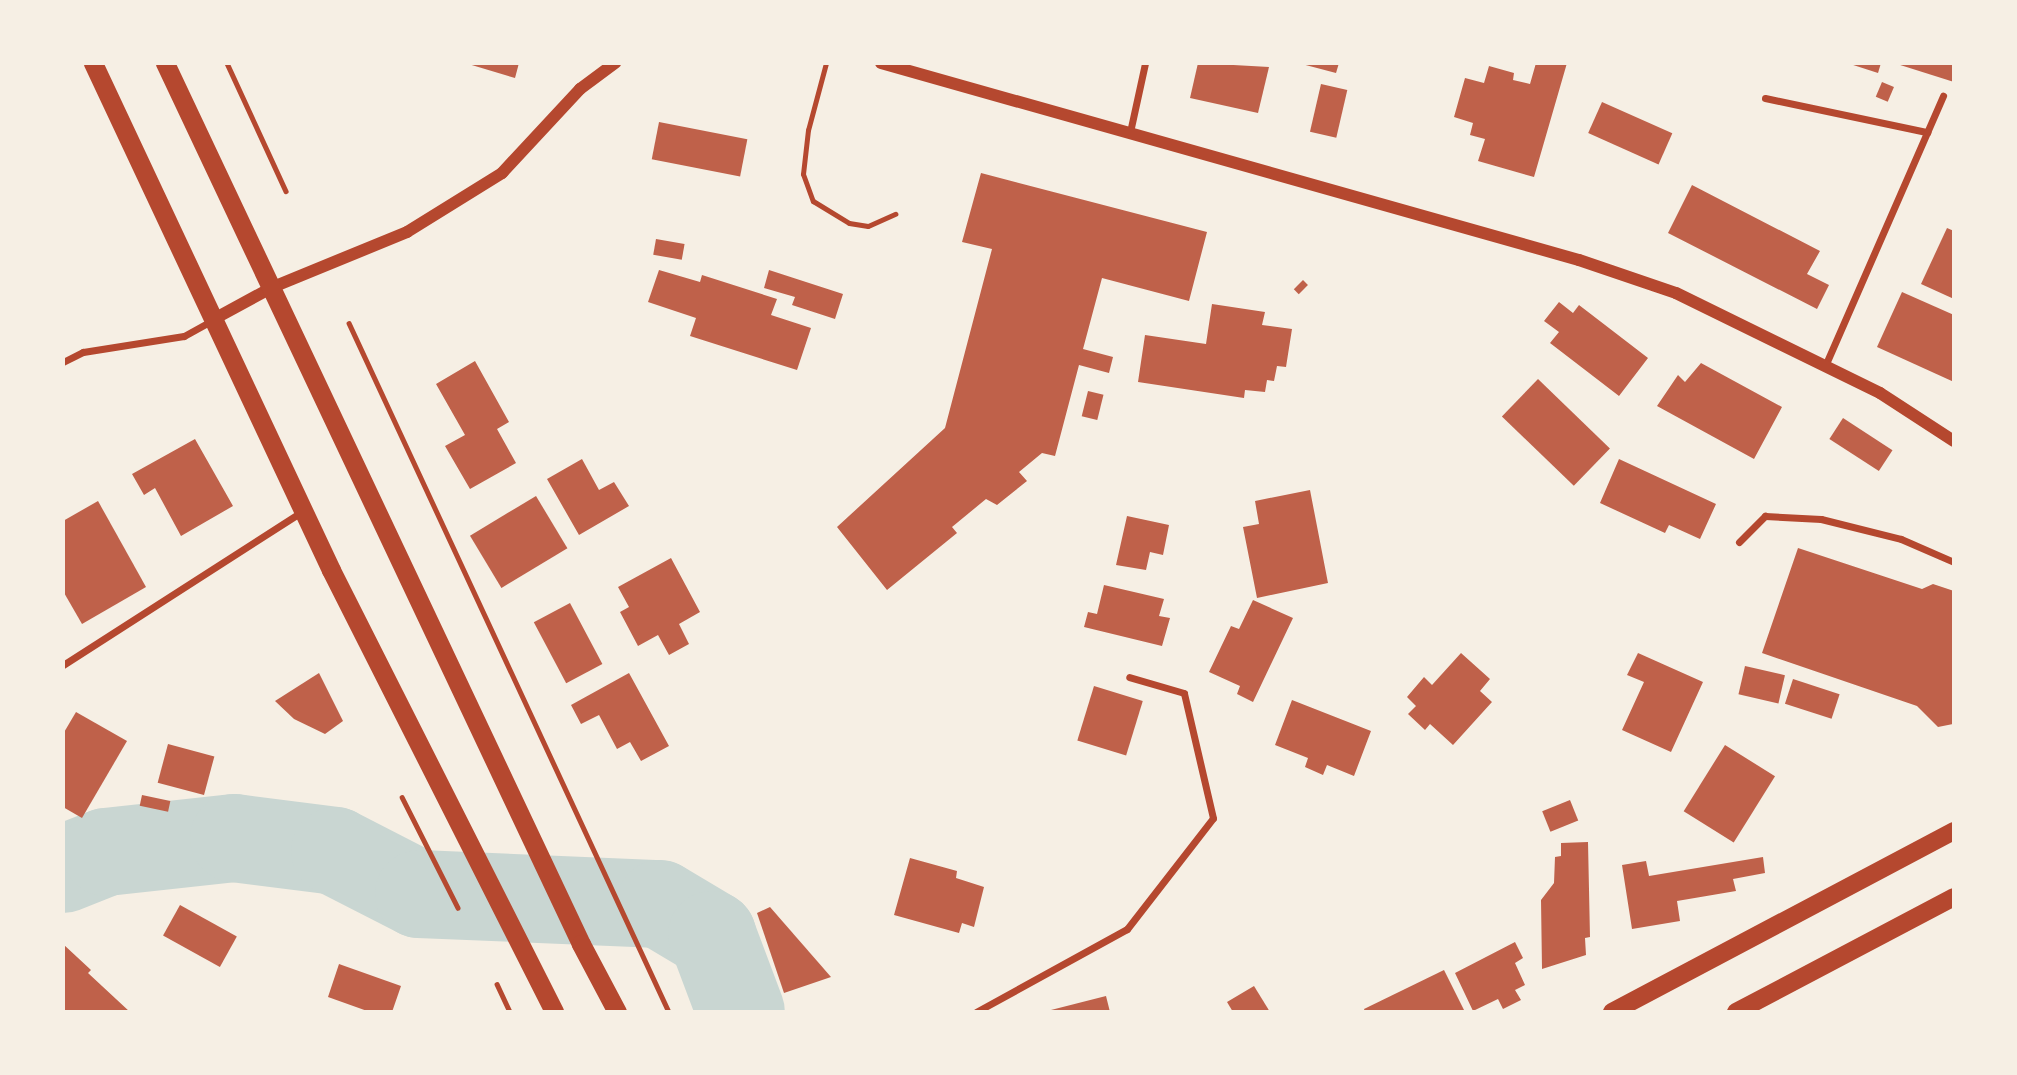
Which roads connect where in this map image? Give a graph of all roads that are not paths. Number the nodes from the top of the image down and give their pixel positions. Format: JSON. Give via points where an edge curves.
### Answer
{"nodes":[{"id":1,"x":93,"y":63,"type":"edge"},
{"id":2,"x":164,"y":63,"type":"edge"},
{"id":3,"x":615,"y":63,"type":"edge"},
{"id":4,"x":826,"y":63,"type":"edge"},
{"id":5,"x":881,"y":63,"type":"edge"},
{"id":6,"x":1145,"y":63,"type":"edge"},
{"id":7,"x":1943,"y":96,"type":"dead end"},
{"id":8,"x":1765,"y":98,"type":"dead end"},
{"id":9,"x":1130,"y":132,"type":"junction"},
{"id":10,"x":1927,"y":132,"type":"junction"},
{"id":11,"x":895,"y":215,"type":"dead end"},
{"id":12,"x":273,"y":287,"type":"junction"},
{"id":13,"x":215,"y":319,"type":"junction"},
{"id":14,"x":63,"y":362,"type":"edge"},
{"id":15,"x":1825,"y":366,"type":"junction"},
{"id":16,"x":1954,"y":441,"type":"edge"},
{"id":17,"x":304,"y":510,"type":"junction"},
{"id":18,"x":1739,"y":542,"type":"dead end"},
{"id":19,"x":1954,"y":562,"type":"edge"},
{"id":20,"x":63,"y":665,"type":"edge"},
{"id":21,"x":1129,"y":677,"type":"dead end"},
{"id":22,"x":1954,"y":831,"type":"edge"},
{"id":23,"x":1954,"y":897,"type":"edge"},
{"id":24,"x":554,"y":1012,"type":"edge"},
{"id":25,"x":617,"y":1012,"type":"edge"},
{"id":26,"x":976,"y":1012,"type":"edge"},
{"id":27,"x":1612,"y":1012,"type":"edge"},
{"id":28,"x":1736,"y":1012,"type":"edge"}],
"edges":[{"from":1,"to":13,"type":"highway"},
{"from":2,"to":12,"type":"highway"},
{"from":3,"to":12,"type":"street","via":[[580,89],[502,173],[407,232]]},
{"from":4,"to":11,"type":"lane","via":[[808,130],[803,174],[813,201],[849,223],[868,226]]},
{"from":5,"to":9,"type":"street"},
{"from":6,"to":9,"type":"street"},
{"from":7,"to":10,"type":"street"},
{"from":8,"to":10,"type":"street"},
{"from":9,"to":15,"type":"street","via":[[1579,260],[1676,293]]},
{"from":10,"to":15,"type":"street"},
{"from":12,"to":13,"type":"street"},
{"from":12,"to":25,"type":"highway"},
{"from":13,"to":14,"type":"street","via":[[184,337],[83,352]]},
{"from":13,"to":17,"type":"highway"},
{"from":15,"to":16,"type":"street","via":[[1880,393]]},
{"from":17,"to":20,"type":"street"},
{"from":17,"to":24,"type":"highway"},
{"from":18,"to":19,"type":"street","via":[[1765,516],[1821,519],[1901,539]]},
{"from":21,"to":26,"type":"street","via":[[1184,693],[1213,818],[1126,929]]},
{"from":22,"to":27,"type":"main road"},
{"from":23,"to":28,"type":"main road"}]}
